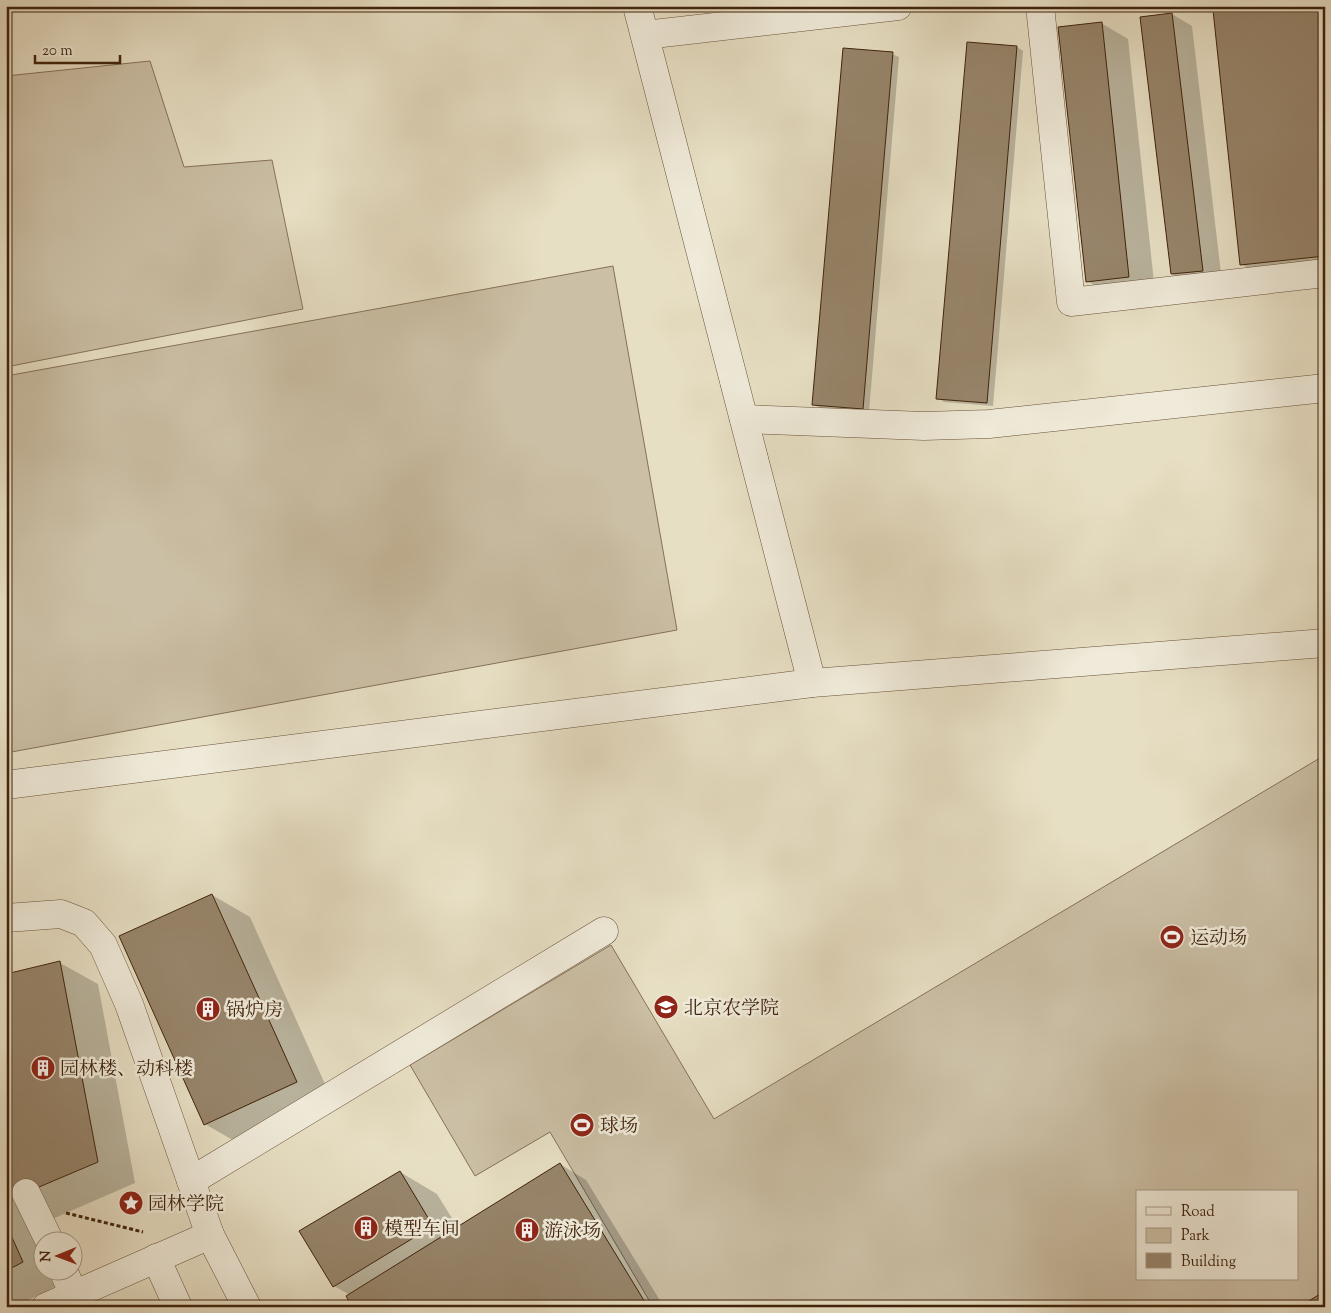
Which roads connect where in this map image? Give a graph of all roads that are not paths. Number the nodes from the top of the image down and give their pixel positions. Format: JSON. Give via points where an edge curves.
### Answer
{"nodes":[{"id":1,"x":638,"y":6,"type":"edge"},
{"id":2,"x":898,"y":6,"type":"edge"},
{"id":3,"x":1040,"y":6,"type":"edge"},
{"id":4,"x":645,"y":35,"type":"junction"},
{"id":5,"x":1325,"y":273,"type":"edge"},
{"id":6,"x":1325,"y":388,"type":"edge"},
{"id":7,"x":744,"y":419,"type":"junction"},
{"id":8,"x":1325,"y":643,"type":"edge"},
{"id":9,"x":812,"y":683,"type":"junction"},
{"id":10,"x":6,"y":785,"type":"edge"},
{"id":11,"x":6,"y":918,"type":"edge"},
{"id":12,"x":604,"y":931,"type":"dead end"},
{"id":13,"x":191,"y":1181,"type":"junction"},
{"id":14,"x":29,"y":1198,"type":"road end"},
{"id":15,"x":44,"y":1230,"type":"edge"},
{"id":16,"x":200,"y":1239,"type":"junction"},
{"id":17,"x":156,"y":1258,"type":"junction"},
{"id":18,"x":80,"y":1290,"type":"edge"},
{"id":19,"x":46,"y":1307,"type":"edge"},
{"id":20,"x":178,"y":1307,"type":"edge"},
{"id":21,"x":247,"y":1307,"type":"edge"}],
"edges":[{"from":1,"to":4,"type":"lane"},
{"from":2,"to":4,"type":"lane"},
{"from":3,"to":5,"type":"lane","via":[[1071,302]]},
{"from":4,"to":7,"type":"lane"},
{"from":6,"to":7,"type":"lane","via":[[989,424],[924,426]]},
{"from":7,"to":9,"type":"lane"},
{"from":8,"to":9,"type":"lane"},
{"from":9,"to":10,"type":"lane"},
{"from":11,"to":13,"type":"lane","via":[[61,914],[84,923],[103,945],[129,1004]]},
{"from":12,"to":13,"type":"lane"},
{"from":13,"to":16,"type":"lane"},
{"from":14,"to":15,"type":"lane"},
{"from":16,"to":17,"type":"lane"},
{"from":16,"to":21,"type":"lane"},
{"from":17,"to":18,"type":"lane"},
{"from":17,"to":20,"type":"lane"},
{"from":18,"to":19,"type":"lane"}]}
